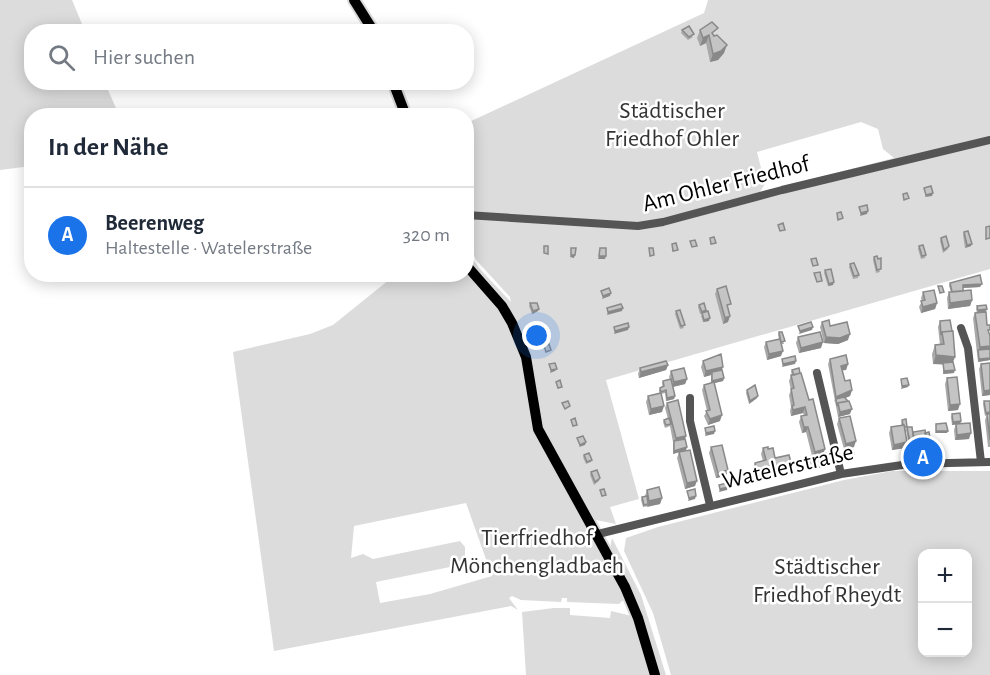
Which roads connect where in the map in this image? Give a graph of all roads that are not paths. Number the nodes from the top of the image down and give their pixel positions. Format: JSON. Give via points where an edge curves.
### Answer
{"nodes":[{"id":1,"x":354,"y":0,"type":"edge"},
{"id":2,"x":369,"y":24,"type":"edge"},
{"id":3,"x":396,"y":90,"type":"edge"},
{"id":4,"x":403,"y":108,"type":"edge"},
{"id":5,"x":990,"y":140,"type":"edge"},
{"id":6,"x":474,"y":216,"type":"edge"},
{"id":7,"x":474,"y":274,"type":"edge"},
{"id":8,"x":962,"y":328,"type":"dead end"},
{"id":9,"x":817,"y":373,"type":"dead end"},
{"id":10,"x":690,"y":398,"type":"dead end"},
{"id":11,"x":985,"y":462,"type":"edge"},
{"id":12,"x":841,"y":474,"type":"junction"},
{"id":13,"x":711,"y":505,"type":"junction"},
{"id":14,"x":598,"y":534,"type":"junction"},
{"id":15,"x":655,"y":675,"type":"edge"}],
"edges":[{"from":1,"to":2,"type":"main road"},
{"from":3,"to":4,"type":"main road"},
{"from":5,"to":6,"type":"street","name":"Am Ohler Friedhof","via":[[638,226]]},
{"from":7,"to":14,"type":"main road","via":[[512,323],[526,357],[538,429]]},
{"from":8,"to":11,"type":"street"},
{"from":9,"to":12,"type":"street"},
{"from":10,"to":13,"type":"street","via":[[690,421]]},
{"from":11,"to":12,"type":"street","name":"Watelerstraße","via":[[909,464]]},
{"from":12,"to":13,"type":"street","name":"Watelerstraße"},
{"from":13,"to":14,"type":"street","name":"Watelerstraße"},
{"from":14,"to":15,"type":"main road","via":[[638,618]]}]}
